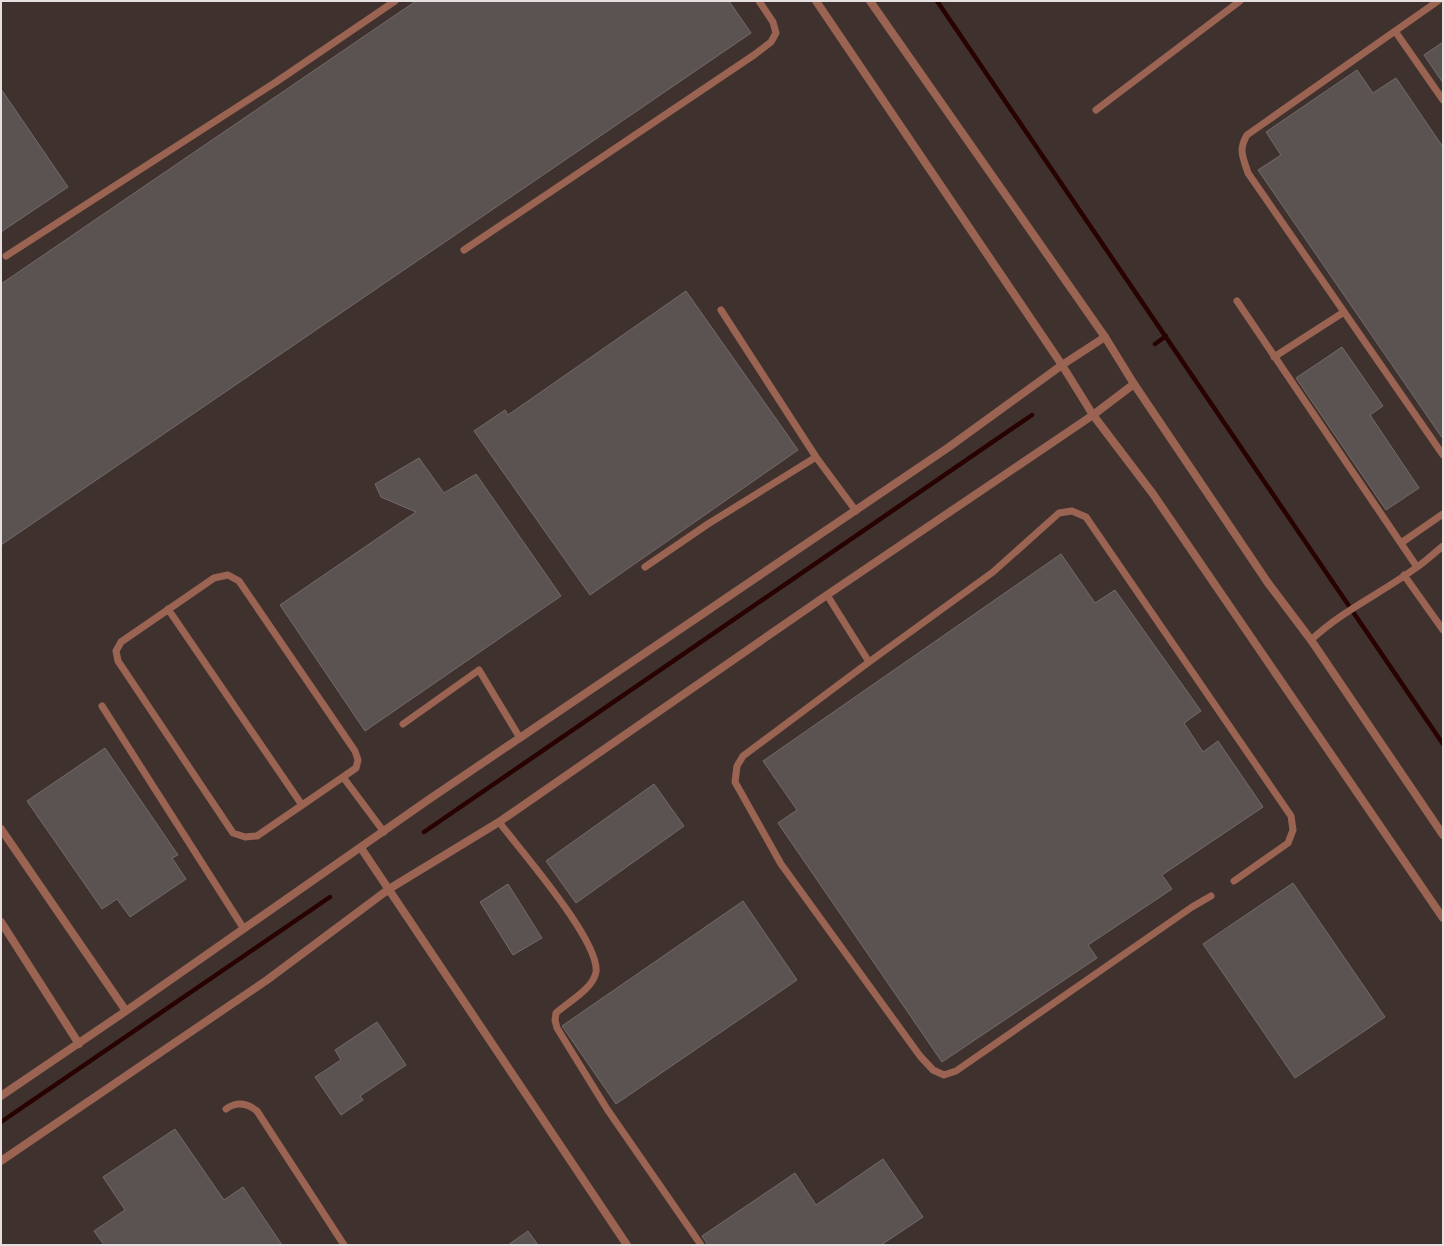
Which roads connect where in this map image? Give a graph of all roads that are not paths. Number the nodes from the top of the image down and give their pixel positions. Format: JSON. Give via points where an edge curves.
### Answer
{"nodes":[{"id":1,"x":395,"y":1,"type":"edge"},
{"id":2,"x":759,"y":1,"type":"edge"},
{"id":3,"x":816,"y":1,"type":"edge"},
{"id":4,"x":870,"y":1,"type":"edge"},
{"id":5,"x":1240,"y":1,"type":"edge"},
{"id":6,"x":1438,"y":1,"type":"edge"},
{"id":7,"x":1395,"y":31,"type":"junction"},
{"id":8,"x":1443,"y":100,"type":"edge"},
{"id":9,"x":1096,"y":110,"type":"dead end"},
{"id":10,"x":464,"y":250,"type":"dead end"},
{"id":11,"x":6,"y":256,"type":"dead end"},
{"id":12,"x":1237,"y":301,"type":"dead end"},
{"id":13,"x":722,"y":310,"type":"dead end"},
{"id":14,"x":1344,"y":312,"type":"junction"},
{"id":15,"x":1105,"y":337,"type":"junction"},
{"id":16,"x":1274,"y":357,"type":"junction"},
{"id":17,"x":1062,"y":365,"type":"junction"},
{"id":18,"x":1134,"y":384,"type":"junction"},
{"id":19,"x":1093,"y":414,"type":"junction"},
{"id":20,"x":1443,"y":455,"type":"edge"},
{"id":21,"x":816,"y":457,"type":"junction"},
{"id":22,"x":856,"y":510,"type":"junction"},
{"id":23,"x":1443,"y":514,"type":"edge"},
{"id":24,"x":1401,"y":543,"type":"junction"},
{"id":25,"x":1443,"y":546,"type":"edge"},
{"id":26,"x":645,"y":567,"type":"dead end"},
{"id":27,"x":1416,"y":567,"type":"junction"},
{"id":28,"x":1404,"y":575,"type":"junction"},
{"id":29,"x":827,"y":595,"type":"junction"},
{"id":30,"x":168,"y":610,"type":"junction"},
{"id":31,"x":1443,"y":630,"type":"edge"},
{"id":32,"x":1311,"y":640,"type":"junction"},
{"id":33,"x":869,"y":662,"type":"junction"},
{"id":34,"x":102,"y":706,"type":"dead end"},
{"id":35,"x":404,"y":724,"type":"dead end"},
{"id":36,"x":520,"y":738,"type":"junction"},
{"id":37,"x":343,"y":777,"type":"junction"},
{"id":38,"x":302,"y":805,"type":"junction"},
{"id":39,"x":499,"y":822,"type":"junction"},
{"id":40,"x":1,"y":829,"type":"edge"},
{"id":41,"x":384,"y":832,"type":"junction"},
{"id":42,"x":1443,"y":835,"type":"edge"},
{"id":43,"x":361,"y":848,"type":"junction"},
{"id":44,"x":1234,"y":881,"type":"dead end"},
{"id":45,"x":389,"y":889,"type":"junction"},
{"id":46,"x":1211,"y":896,"type":"dead end"},
{"id":47,"x":1443,"y":918,"type":"edge"},
{"id":48,"x":1,"y":922,"type":"edge"},
{"id":49,"x":244,"y":929,"type":"junction"},
{"id":50,"x":126,"y":1011,"type":"junction"},
{"id":51,"x":79,"y":1044,"type":"junction"},
{"id":52,"x":1,"y":1096,"type":"edge"},
{"id":53,"x":226,"y":1109,"type":"dead end"},
{"id":54,"x":1,"y":1161,"type":"edge"},
{"id":55,"x":344,"y":1245,"type":"edge"},
{"id":56,"x":627,"y":1245,"type":"edge"},
{"id":57,"x":701,"y":1245,"type":"edge"}],
"edges":[{"from":1,"to":11,"type":"lane","via":[[276,82]]},
{"from":2,"to":10,"type":"lane","via":[[773,22],[776,33],[771,42]]},
{"from":3,"to":17,"type":"street"},
{"from":4,"to":15,"type":"street"},
{"from":5,"to":9,"type":"lane"},
{"from":6,"to":7,"type":"lane"},
{"from":7,"to":8,"type":"lane"},
{"from":7,"to":14,"type":"lane","via":[[1246,135],[1241,145],[1248,173]]},
{"from":12,"to":16,"type":"lane"},
{"from":13,"to":21,"type":"lane"},
{"from":14,"to":16,"type":"lane"},
{"from":14,"to":20,"type":"lane"},
{"from":15,"to":17,"type":"street"},
{"from":15,"to":18,"type":"street"},
{"from":16,"to":24,"type":"lane"},
{"from":17,"to":19,"type":"street"},
{"from":17,"to":22,"type":"street","via":[[949,447]]},
{"from":18,"to":19,"type":"street"},
{"from":18,"to":32,"type":"street","via":[[1268,583]]},
{"from":19,"to":29,"type":"street"},
{"from":19,"to":47,"type":"street","via":[[1153,494]]},
{"from":21,"to":22,"type":"lane"},
{"from":21,"to":26,"type":"lane","via":[[708,524]]},
{"from":22,"to":36,"type":"street"},
{"from":23,"to":24,"type":"lane"},
{"from":24,"to":27,"type":"lane"},
{"from":25,"to":27,"type":"lane"},
{"from":27,"to":28,"type":"lane"},
{"from":28,"to":31,"type":"lane"},
{"from":28,"to":32,"type":"lane","via":[[1326,626]]},
{"from":29,"to":33,"type":"lane"},
{"from":29,"to":39,"type":"street"},
{"from":30,"to":37,"type":"lane","via":[[214,578],[228,575],[239,581],[355,751],[358,760],[356,768]]},
{"from":30,"to":38,"type":"lane"},
{"from":30,"to":38,"type":"lane","via":[[121,642],[116,651],[118,661],[233,833],[245,837],[257,836]]},
{"from":32,"to":42,"type":"street"},
{"from":33,"to":44,"type":"lane","via":[[993,572],[1059,513],[1072,511],[1086,516],[1291,816],[1293,830],[1288,843]]},
{"from":33,"to":46,"type":"lane","via":[[743,756],[737,766],[735,782],[781,864],[920,1056],[933,1070],[944,1075],[956,1071]]},
{"from":34,"to":49,"type":"lane"},
{"from":35,"to":36,"type":"lane","via":[[479,670]]},
{"from":36,"to":41,"type":"street"},
{"from":37,"to":38,"type":"lane"},
{"from":37,"to":41,"type":"lane"},
{"from":39,"to":45,"type":"street"},
{"from":39,"to":57,"type":"lane","via":[[576,922],[596,960],[596,973],[585,991],[556,1013],[554,1020],[557,1028],[607,1109]]},
{"from":40,"to":50,"type":"street"},
{"from":41,"to":43,"type":"street"},
{"from":43,"to":45,"type":"street"},
{"from":43,"to":49,"type":"street"},
{"from":45,"to":54,"type":"street","via":[[267,980]]},
{"from":45,"to":56,"type":"street"},
{"from":48,"to":51,"type":"street"},
{"from":49,"to":50,"type":"street"},
{"from":50,"to":51,"type":"street"},
{"from":51,"to":52,"type":"street"},
{"from":53,"to":55,"type":"lane","via":[[234,1104],[249,1105],[257,1111]]}]}
